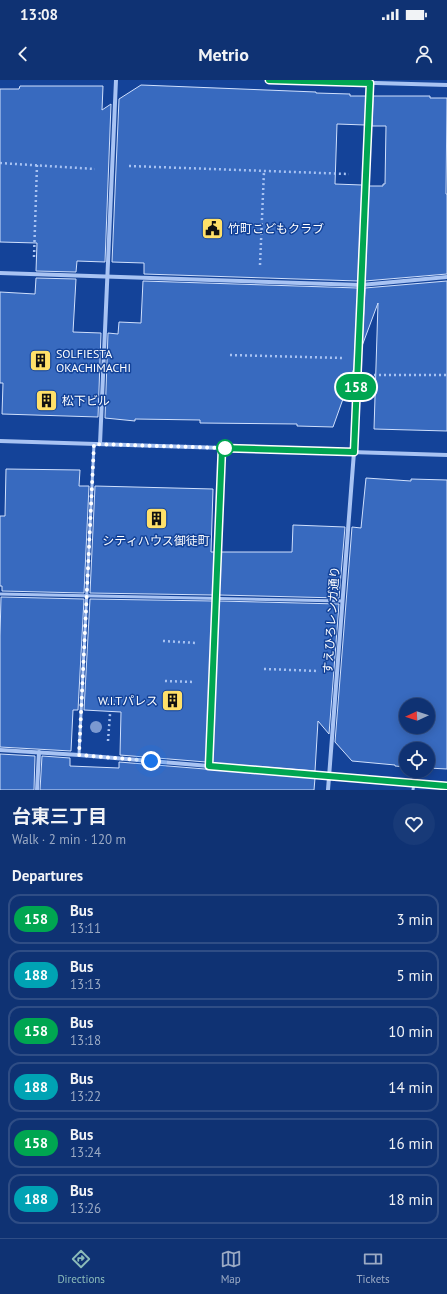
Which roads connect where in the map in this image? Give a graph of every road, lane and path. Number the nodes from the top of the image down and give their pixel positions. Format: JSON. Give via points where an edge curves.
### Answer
{"nodes":[{"id":1,"x":116,"y":80,"type":"edge"},
{"id":2,"x":269,"y":80,"type":"edge"},
{"id":3,"x":370,"y":81,"type":"edge"},
{"id":4,"x":447,"y":85,"type":"edge"},
{"id":5,"x":0,"y":164,"type":"edge"},
{"id":6,"x":37,"y":166,"type":"junction"},
{"id":7,"x":112,"y":168,"type":"junction"},
{"id":8,"x":264,"y":172,"type":"junction"},
{"id":9,"x":366,"y":175,"type":"junction"},
{"id":10,"x":0,"y":273,"type":"edge"},
{"id":11,"x":33,"y":274,"type":"junction"},
{"id":12,"x":107,"y":276,"type":"junction"},
{"id":13,"x":447,"y":277,"type":"edge"},
{"id":14,"x":259,"y":281,"type":"junction"},
{"id":15,"x":361,"y":285,"type":"junction"},
{"id":16,"x":230,"y":355,"type":"dead end"},
{"id":17,"x":358,"y":358,"type":"junction"},
{"id":18,"x":357,"y":375,"type":"junction"},
{"id":19,"x":447,"y":375,"type":"edge"},
{"id":20,"x":0,"y":441,"type":"edge"},
{"id":21,"x":94,"y":444,"type":"junction"},
{"id":22,"x":100,"y":444,"type":"junction"},
{"id":23,"x":222,"y":448,"type":"junction"},
{"id":24,"x":354,"y":452,"type":"junction"},
{"id":25,"x":447,"y":455,"type":"edge"},
{"id":26,"x":0,"y":594,"type":"edge"},
{"id":27,"x":87,"y":596,"type":"junction"},
{"id":28,"x":216,"y":598,"type":"junction"},
{"id":29,"x":342,"y":601,"type":"junction"},
{"id":30,"x":163,"y":641,"type":"dead end"},
{"id":31,"x":214,"y":643,"type":"junction"},
{"id":32,"x":264,"y":669,"type":"dead end"},
{"id":33,"x":336,"y":672,"type":"junction"},
{"id":34,"x":166,"y":681,"type":"dead end"},
{"id":35,"x":212,"y":683,"type":"junction"},
{"id":36,"x":110,"y":714,"type":"dead end"},
{"id":37,"x":0,"y":750,"type":"edge"},
{"id":38,"x":39,"y":752,"type":"junction"},
{"id":39,"x":79,"y":755,"type":"junction"},
{"id":40,"x":107,"y":758,"type":"junction"},
{"id":41,"x":209,"y":766,"type":"junction"},
{"id":42,"x":329,"y":776,"type":"junction"},
{"id":43,"x":414,"y":783,"type":"junction"},
{"id":44,"x":447,"y":786,"type":"edge"},
{"id":45,"x":37,"y":790,"type":"edge"},
{"id":46,"x":328,"y":790,"type":"edge"},
{"id":47,"x":413,"y":790,"type":"edge"}],
"edges":[{"from":1,"to":7,"type":"street"},
{"from":2,"to":3,"type":"street"},
{"from":3,"to":4,"type":"street"},
{"from":3,"to":9,"type":"street","name":"すえひろレンガ通り"},
{"from":5,"to":6,"type":"path"},
{"from":6,"to":7,"type":"path"},
{"from":6,"to":11,"type":"path"},
{"from":7,"to":8,"type":"path"},
{"from":7,"to":12,"type":"street"},
{"from":8,"to":9,"type":"path"},
{"from":8,"to":14,"type":"path"},
{"from":9,"to":15,"type":"street","name":"すえひろレンガ通り"},
{"from":10,"to":11,"type":"street"},
{"from":11,"to":12,"type":"street"},
{"from":12,"to":14,"type":"street"},
{"from":12,"to":22,"type":"street"},
{"from":13,"to":15,"type":"street"},
{"from":14,"to":15,"type":"street"},
{"from":15,"to":17,"type":"street","name":"すえひろレンガ通り"},
{"from":16,"to":17,"type":"path"},
{"from":17,"to":18,"type":"street","name":"すえひろレンガ通り"},
{"from":18,"to":19,"type":"path"},
{"from":18,"to":24,"type":"street","name":"すえひろレンガ通り"},
{"from":20,"to":21,"type":"street"},
{"from":21,"to":22,"type":"street"},
{"from":21,"to":27,"type":"lane"},
{"from":22,"to":23,"type":"street"},
{"from":23,"to":24,"type":"street"},
{"from":23,"to":28,"type":"lane"},
{"from":24,"to":25,"type":"street"},
{"from":24,"to":29,"type":"street","name":"すえひろレンガ通り"},
{"from":26,"to":27,"type":"lane"},
{"from":27,"to":28,"type":"lane"},
{"from":27,"to":39,"type":"lane"},
{"from":28,"to":29,"type":"lane"},
{"from":28,"to":31,"type":"lane"},
{"from":29,"to":33,"type":"street","name":"すえひろレンガ通り"},
{"from":30,"to":31,"type":"path"},
{"from":31,"to":35,"type":"lane"},
{"from":32,"to":33,"type":"path"},
{"from":33,"to":42,"type":"street","name":"すえひろレンガ通り"},
{"from":34,"to":35,"type":"path"},
{"from":35,"to":41,"type":"lane"},
{"from":36,"to":40,"type":"path"},
{"from":37,"to":38,"type":"street"},
{"from":38,"to":39,"type":"street"},
{"from":38,"to":45,"type":"street"},
{"from":39,"to":40,"type":"street"},
{"from":40,"to":41,"type":"street"},
{"from":41,"to":42,"type":"street"},
{"from":42,"to":43,"type":"street"},
{"from":42,"to":46,"type":"street","name":"すえひろレンガ通り"},
{"from":43,"to":44,"type":"street"},
{"from":43,"to":47,"type":"lane"}]}
